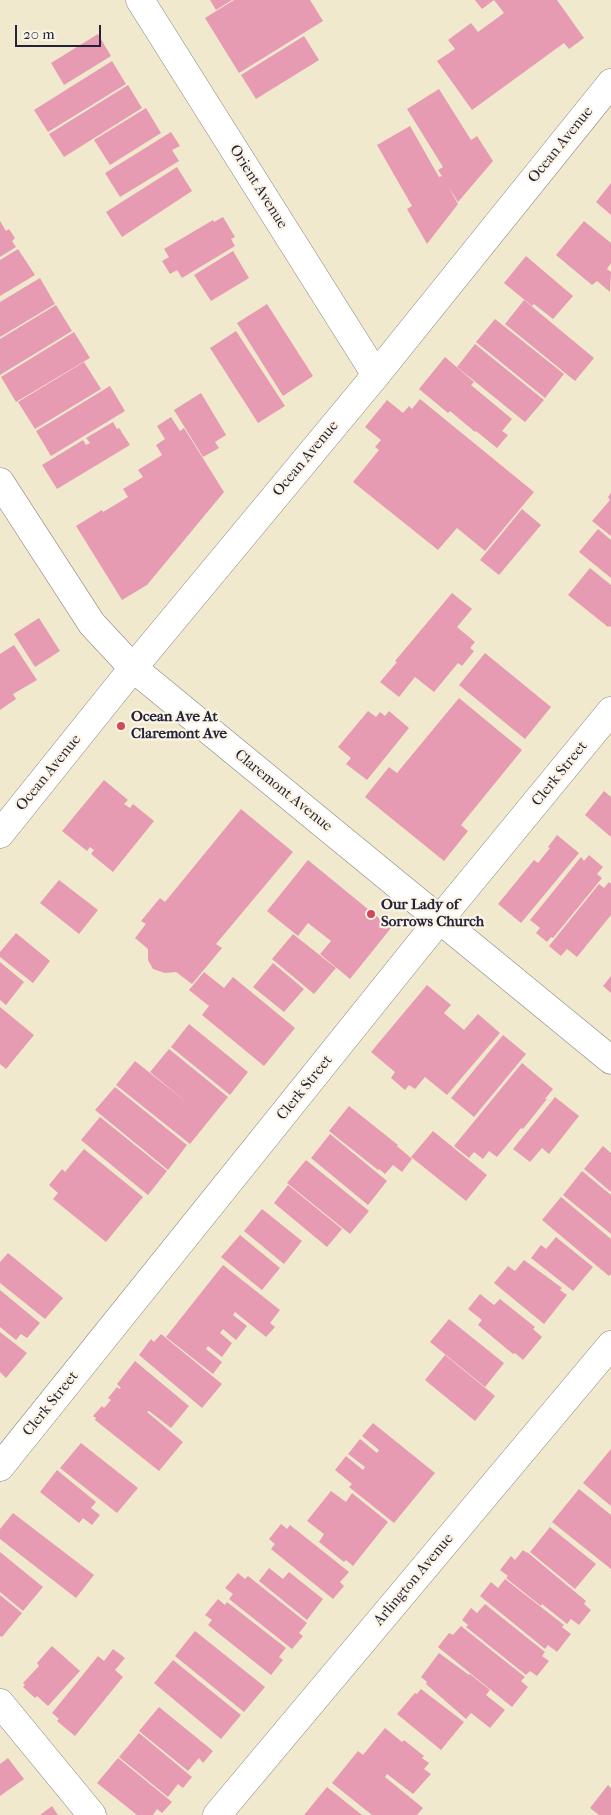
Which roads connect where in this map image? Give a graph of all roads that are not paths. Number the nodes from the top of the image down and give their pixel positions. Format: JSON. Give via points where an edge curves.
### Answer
{"nodes":[{"id":1,"x":140,"y":0,"type":"edge"},
{"id":2,"x":611,"y":84,"type":"edge"},
{"id":3,"x":376,"y":375,"type":"junction"},
{"id":4,"x":0,"y":482,"type":"edge"},
{"id":5,"x":133,"y":668,"type":"junction"},
{"id":6,"x":611,"y":711,"type":"edge"},
{"id":7,"x":0,"y":834,"type":"edge"},
{"id":8,"x":440,"y":919,"type":"junction"},
{"id":9,"x":611,"y":1060,"type":"edge"},
{"id":10,"x":611,"y":1345,"type":"edge"},
{"id":11,"x":0,"y":1467,"type":"edge"},
{"id":12,"x":0,"y":1703,"type":"edge"},
{"id":13,"x":92,"y":1815,"type":"edge"},
{"id":14,"x":217,"y":1815,"type":"edge"}],
"edges":[{"from":1,"to":3,"type":"street","name":"Orient Avenue"},
{"from":2,"to":3,"type":"street","name":"Ocean Avenue"},
{"from":3,"to":5,"type":"street","name":"Ocean Avenue"},
{"from":4,"to":5,"type":"street","name":"Claremont Avenue","via":[[92,624]]},
{"from":5,"to":7,"type":"street","name":"Ocean Avenue"},
{"from":5,"to":8,"type":"street","name":"Claremont Avenue"},
{"from":6,"to":8,"type":"street","name":"Clerk Street"},
{"from":8,"to":9,"type":"street","name":"Claremont Avenue"},
{"from":8,"to":11,"type":"street","name":"Clerk Street"},
{"from":10,"to":14,"type":"street","name":"Arlington Avenue"},
{"from":12,"to":13,"type":"street"}]}
